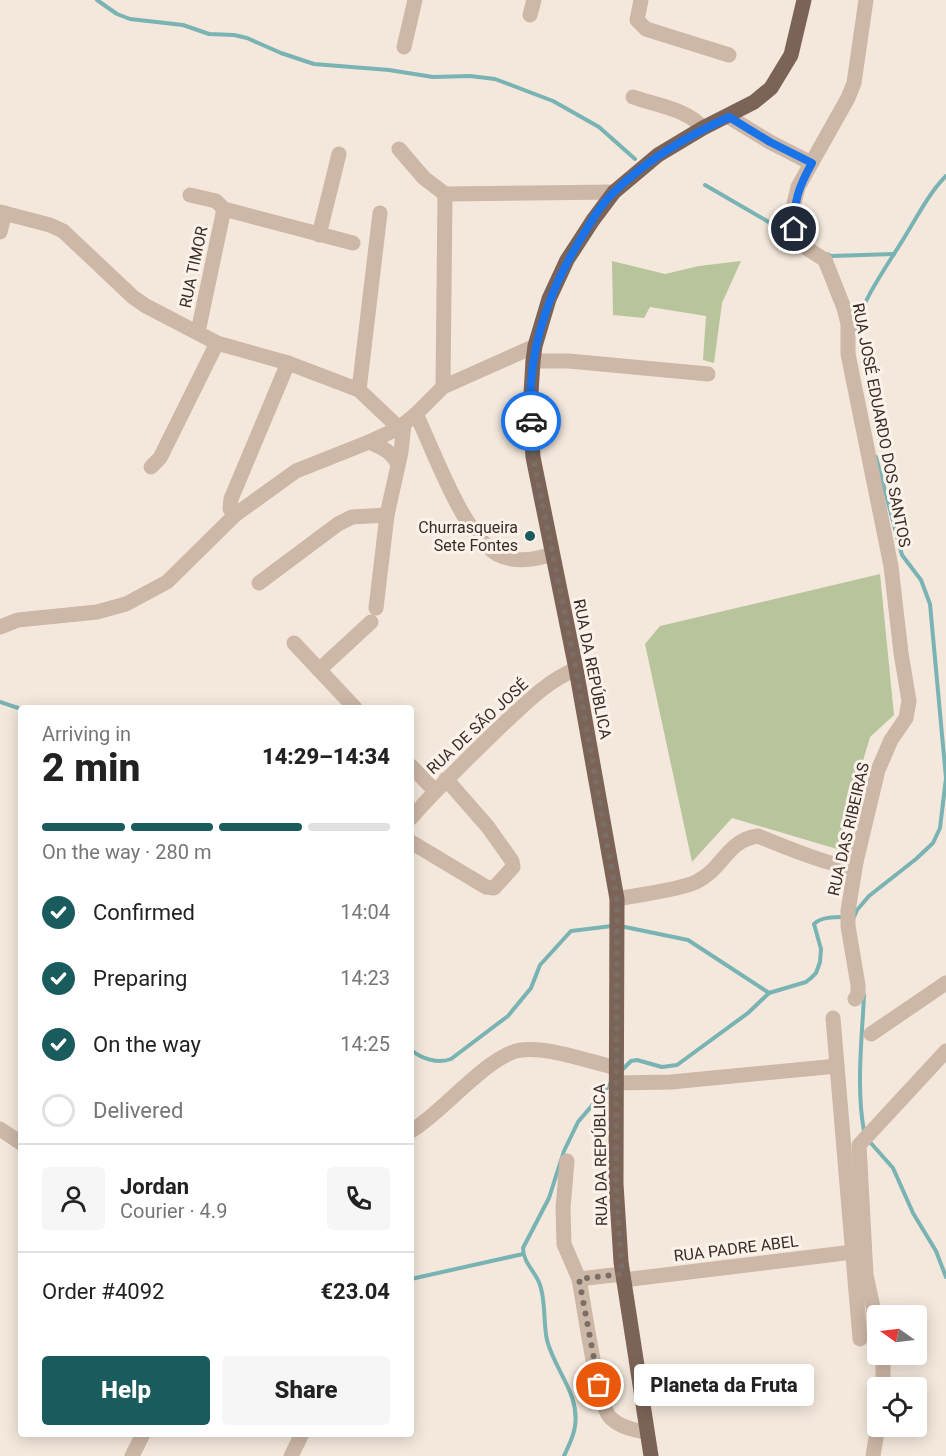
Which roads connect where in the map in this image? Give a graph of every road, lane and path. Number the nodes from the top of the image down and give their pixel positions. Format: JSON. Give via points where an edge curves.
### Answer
{"nodes":[{"id":1,"x":415,"y":0,"type":"edge"},
{"id":2,"x":641,"y":0,"type":"edge"},
{"id":3,"x":804,"y":0,"type":"edge"},
{"id":4,"x":866,"y":0,"type":"edge"},
{"id":5,"x":404,"y":47,"type":"dead end"},
{"id":6,"x":729,"y":55,"type":"dead end"},
{"id":7,"x":633,"y":97,"type":"dead end"},
{"id":8,"x":729,"y":117,"type":"junction"},
{"id":9,"x":703,"y":128,"type":"junction"},
{"id":10,"x":399,"y":149,"type":"dead end"},
{"id":11,"x":339,"y":154,"type":"dead end"},
{"id":12,"x":812,"y":163,"type":"junction"},
{"id":13,"x":614,"y":192,"type":"junction"},
{"id":14,"x":445,"y":194,"type":"junction"},
{"id":15,"x":190,"y":195,"type":"dead end"},
{"id":16,"x":224,"y":209,"type":"junction"},
{"id":17,"x":3,"y":212,"type":"edge"},
{"id":18,"x":380,"y":213,"type":"dead end"},
{"id":19,"x":0,"y":232,"type":"edge"},
{"id":20,"x":320,"y":235,"type":"junction"},
{"id":21,"x":353,"y":243,"type":"dead end"},
{"id":22,"x":198,"y":332,"type":"junction"},
{"id":23,"x":217,"y":343,"type":"junction"},
{"id":24,"x":534,"y":354,"type":"junction"},
{"id":25,"x":288,"y":363,"type":"junction"},
{"id":26,"x":708,"y":374,"type":"dead end"},
{"id":27,"x":443,"y":387,"type":"junction"},
{"id":28,"x":359,"y":390,"type":"junction"},
{"id":29,"x":406,"y":422,"type":"junction"},
{"id":30,"x":369,"y":442,"type":"junction"},
{"id":31,"x":398,"y":465,"type":"junction"},
{"id":32,"x":151,"y":466,"type":"dead end"},
{"id":33,"x":235,"y":515,"type":"junction"},
{"id":34,"x":387,"y":515,"type":"junction"},
{"id":35,"x":552,"y":554,"type":"junction"},
{"id":36,"x":891,"y":566,"type":"joint"},
{"id":37,"x":260,"y":583,"type":"dead end"},
{"id":38,"x":0,"y":627,"type":"edge"},
{"id":39,"x":294,"y":643,"type":"dead end"},
{"id":40,"x":576,"y":669,"type":"junction"},
{"id":41,"x":319,"y":670,"type":"junction"},
{"id":42,"x":352,"y":705,"type":"edge"},
{"id":43,"x":414,"y":769,"type":"edge"},
{"id":44,"x":446,"y":779,"type":"junction"},
{"id":45,"x":435,"y":791,"type":"junction"},
{"id":46,"x":414,"y":815,"type":"edge"},
{"id":47,"x":414,"y":844,"type":"edge"},
{"id":48,"x":856,"y":861,"type":"junction"},
{"id":49,"x":617,"y":899,"type":"junction"},
{"id":50,"x":946,"y":983,"type":"edge"},
{"id":51,"x":855,"y":999,"type":"dead end"},
{"id":52,"x":833,"y":1018,"type":"dead end"},
{"id":53,"x":871,"y":1034,"type":"dead end"},
{"id":54,"x":946,"y":1051,"type":"edge"},
{"id":55,"x":837,"y":1066,"type":"junction"},
{"id":56,"x":616,"y":1075,"type":"junction"},
{"id":57,"x":0,"y":1129,"type":"edge"},
{"id":58,"x":414,"y":1129,"type":"edge"},
{"id":59,"x":18,"y":1141,"type":"edge"},
{"id":60,"x":567,"y":1161,"type":"dead end"},
{"id":61,"x":853,"y":1252,"type":"junction"},
{"id":62,"x":623,"y":1277,"type":"junction"},
{"id":63,"x":579,"y":1279,"type":"junction"},
{"id":64,"x":873,"y":1305,"type":"edge"},
{"id":65,"x":860,"y":1339,"type":"dead end"},
{"id":66,"x":647,"y":1432,"type":"junction"},
{"id":67,"x":142,"y":1437,"type":"edge"},
{"id":68,"x":300,"y":1437,"type":"edge"},
{"id":69,"x":876,"y":1437,"type":"edge"},
{"id":70,"x":132,"y":1456,"type":"edge"},
{"id":71,"x":291,"y":1456,"type":"edge"},
{"id":72,"x":651,"y":1456,"type":"edge"},
{"id":73,"x":873,"y":1456,"type":"edge"}],
"edges":[{"from":1,"to":5,"type":"street"},
{"from":2,"to":6,"type":"street","via":[[637,20],[646,29]]},
{"from":3,"to":8,"type":"main road","name":"RUA DA REPÚBLICA","via":[[790,55],[771,88]]},
{"from":4,"to":12,"type":"street","name":"RUA JOSÉ EDUARDO DOS SANTOS","via":[[854,83]]},
{"from":7,"to":9,"type":"street","via":[[686,114]]},
{"from":8,"to":9,"type":"main road","name":"RUA DA REPÚBLICA"},
{"from":8,"to":12,"type":"street"},
{"from":9,"to":13,"type":"main road","name":"RUA DA REPÚBLICA","via":[[657,155]]},
{"from":10,"to":14,"type":"street","via":[[424,178]]},
{"from":11,"to":20,"type":"street"},
{"from":12,"to":36,"type":"street","name":"RUA JOSÉ EDUARDO DOS SANTOS","via":[[798,187],[794,204],[796,236],[825,260],[844,308],[848,354]]},
{"from":13,"to":14,"type":"street"},
{"from":13,"to":24,"type":"main road","name":"RUA DA REPÚBLICA","via":[[567,260],[549,299]]},
{"from":14,"to":27,"type":"street"},
{"from":15,"to":16,"type":"street","name":"RUA TIMOR","via":[[216,201]]},
{"from":16,"to":20,"type":"street","name":"RUA TIMOR"},
{"from":16,"to":22,"type":"street","name":"RUA TIMOR"},
{"from":17,"to":19,"type":"street"},
{"from":17,"to":22,"type":"street","via":[[63,231],[133,297]]},
{"from":18,"to":28,"type":"street"},
{"from":20,"to":21,"type":"street","name":"RUA TIMOR"},
{"from":22,"to":23,"type":"street"},
{"from":23,"to":25,"type":"street"},
{"from":23,"to":32,"type":"street","via":[[160,458]]},
{"from":24,"to":26,"type":"street"},
{"from":24,"to":27,"type":"street"},
{"from":24,"to":35,"type":"main road","name":"RUA DA REPÚBLICA","via":[[530,410],[533,457]]},
{"from":25,"to":28,"type":"street"},
{"from":25,"to":33,"type":"street","via":[[231,500],[230,509]]},
{"from":27,"to":29,"type":"street"},
{"from":28,"to":29,"type":"street"},
{"from":29,"to":30,"type":"street"},
{"from":29,"to":31,"type":"street"},
{"from":29,"to":35,"type":"street","via":[[434,451],[470,527],[487,545],[512,560]]},
{"from":30,"to":31,"type":"street","via":[[388,450]]},
{"from":30,"to":33,"type":"street","via":[[296,471]]},
{"from":31,"to":34,"type":"street"},
{"from":33,"to":38,"type":"street","via":[[167,582],[126,604],[97,612],[18,620]]},
{"from":34,"to":37,"type":"street","via":[[352,517],[338,524]]},
{"from":34,"to":41,"type":"street","via":[[374,615]]},
{"from":35,"to":40,"type":"main road","name":"RUA DA REPÚBLICA"},
{"from":36,"to":48,"type":"street","name":"RUA DAS RIBEIRAS","via":[[909,709],[884,754]]},
{"from":39,"to":41,"type":"street"},
{"from":40,"to":44,"type":"street","name":"RUA DE SÃO JOSÉ","via":[[556,677]]},
{"from":40,"to":49,"type":"main road","name":"RUA DA REPÚBLICA"},
{"from":41,"to":42,"type":"street"},
{"from":43,"to":45,"type":"street"},
{"from":44,"to":45,"type":"street","name":"RUA DE SÃO JOSÉ"},
{"from":44,"to":47,"type":"street","via":[[488,827],[513,867],[494,888],[486,887]]},
{"from":45,"to":46,"type":"street","name":"RUA DE SÃO JOSÉ"},
{"from":48,"to":49,"type":"street","via":[[844,865],[758,836],[750,837],[734,844],[716,868],[693,884]]},
{"from":48,"to":51,"type":"street","name":"RUA DAS RIBEIRAS","via":[[848,919],[858,985]]},
{"from":49,"to":56,"type":"main road","name":"RUA DA REPÚBLICA"},
{"from":50,"to":53,"type":"street"},
{"from":52,"to":55,"type":"street"},
{"from":54,"to":64,"type":"street","via":[[859,1145],[866,1275]]},
{"from":55,"to":56,"type":"street","via":[[671,1082]]},
{"from":55,"to":61,"type":"street"},
{"from":56,"to":58,"type":"street","via":[[544,1051],[519,1050],[498,1059]]},
{"from":56,"to":62,"type":"main road","name":"RUA DA REPÚBLICA","via":[[616,1184]]},
{"from":57,"to":59,"type":"street"},
{"from":60,"to":63,"type":"street","via":[[564,1244]]},
{"from":61,"to":62,"type":"street","name":"RUA PADRE ABEL"},
{"from":61,"to":65,"type":"street"},
{"from":62,"to":63,"type":"street","name":"RUA PADRE ABEL"},
{"from":62,"to":66,"type":"main road","name":"RUA DA REPÚBLICA"},
{"from":63,"to":66,"type":"street","via":[[607,1413],[621,1425]]},
{"from":66,"to":72,"type":"main road","name":"RUA DA REPÚBLICA"},
{"from":67,"to":70,"type":"street"},
{"from":68,"to":71,"type":"street"},
{"from":69,"to":73,"type":"street"}]}
